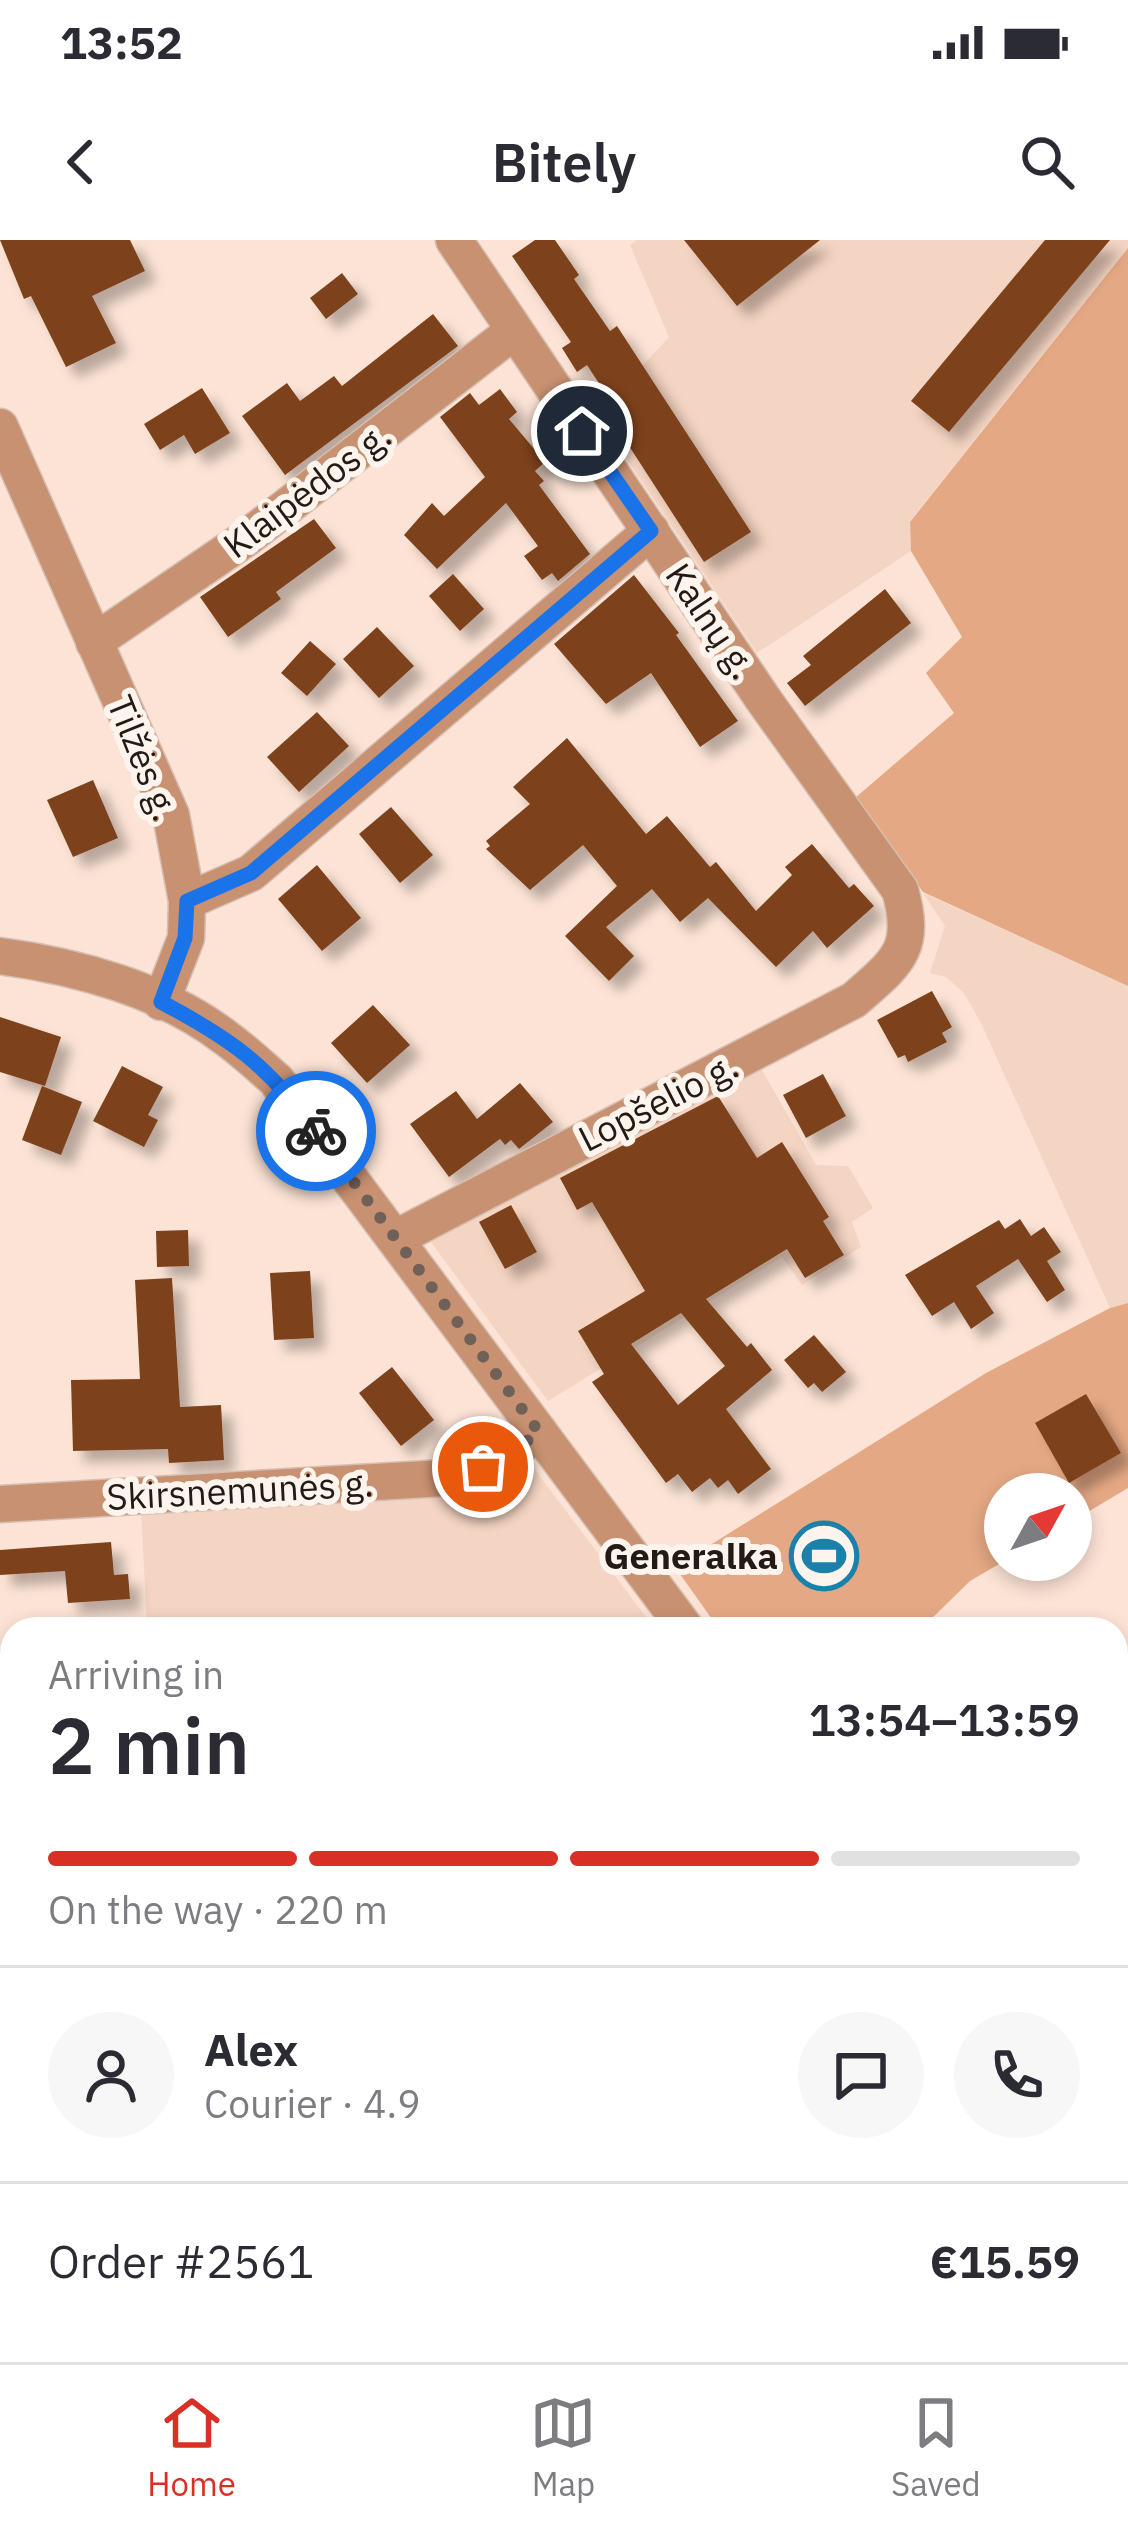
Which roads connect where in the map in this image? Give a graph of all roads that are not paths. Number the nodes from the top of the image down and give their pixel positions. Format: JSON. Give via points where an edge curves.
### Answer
{"nodes":[{"id":1,"x":454,"y":240,"type":"edge"},
{"id":2,"x":514,"y":331,"type":"junction"},
{"id":3,"x":0,"y":427,"type":"edge"},
{"id":4,"x":651,"y":531,"type":"junction"},
{"id":5,"x":94,"y":642,"type":"junction"},
{"id":6,"x":187,"y":901,"type":"junction"},
{"id":7,"x":906,"y":947,"type":"joint"},
{"id":8,"x":0,"y":956,"type":"edge"},
{"id":9,"x":161,"y":1002,"type":"junction"},
{"id":10,"x":396,"y":1238,"type":"junction"},
{"id":11,"x":539,"y":1432,"type":"junction"},
{"id":12,"x":0,"y":1504,"type":"edge"},
{"id":13,"x":677,"y":1617,"type":"edge"}],
"edges":[{"from":1,"to":2,"type":"street","name":"Kalnų g."},
{"from":2,"to":4,"type":"street","name":"Kalnų g."},
{"from":2,"to":5,"type":"street","name":"Klaipėdos g.","via":[[245,538]]},
{"from":3,"to":5,"type":"street","name":"Tilžės g."},
{"from":4,"to":6,"type":"street","via":[[251,873]]},
{"from":4,"to":7,"type":"street","name":"Kalnų g.","via":[[900,890]]},
{"from":5,"to":6,"type":"street","name":"Tilžės g.","via":[[171,815]]},
{"from":6,"to":9,"type":"street","name":"Tilžės g.","via":[[185,938]]},
{"from":7,"to":10,"type":"street","name":"Lopšelio g.","via":[[854,1000]]},
{"from":8,"to":9,"type":"street","via":[[100,977]]},
{"from":9,"to":10,"type":"street","via":[[223,1035],[276,1080]]},
{"from":10,"to":11,"type":"street"},
{"from":11,"to":12,"type":"street","name":"Skirsnemunės g.","via":[[461,1477]]},
{"from":11,"to":13,"type":"street"}]}
